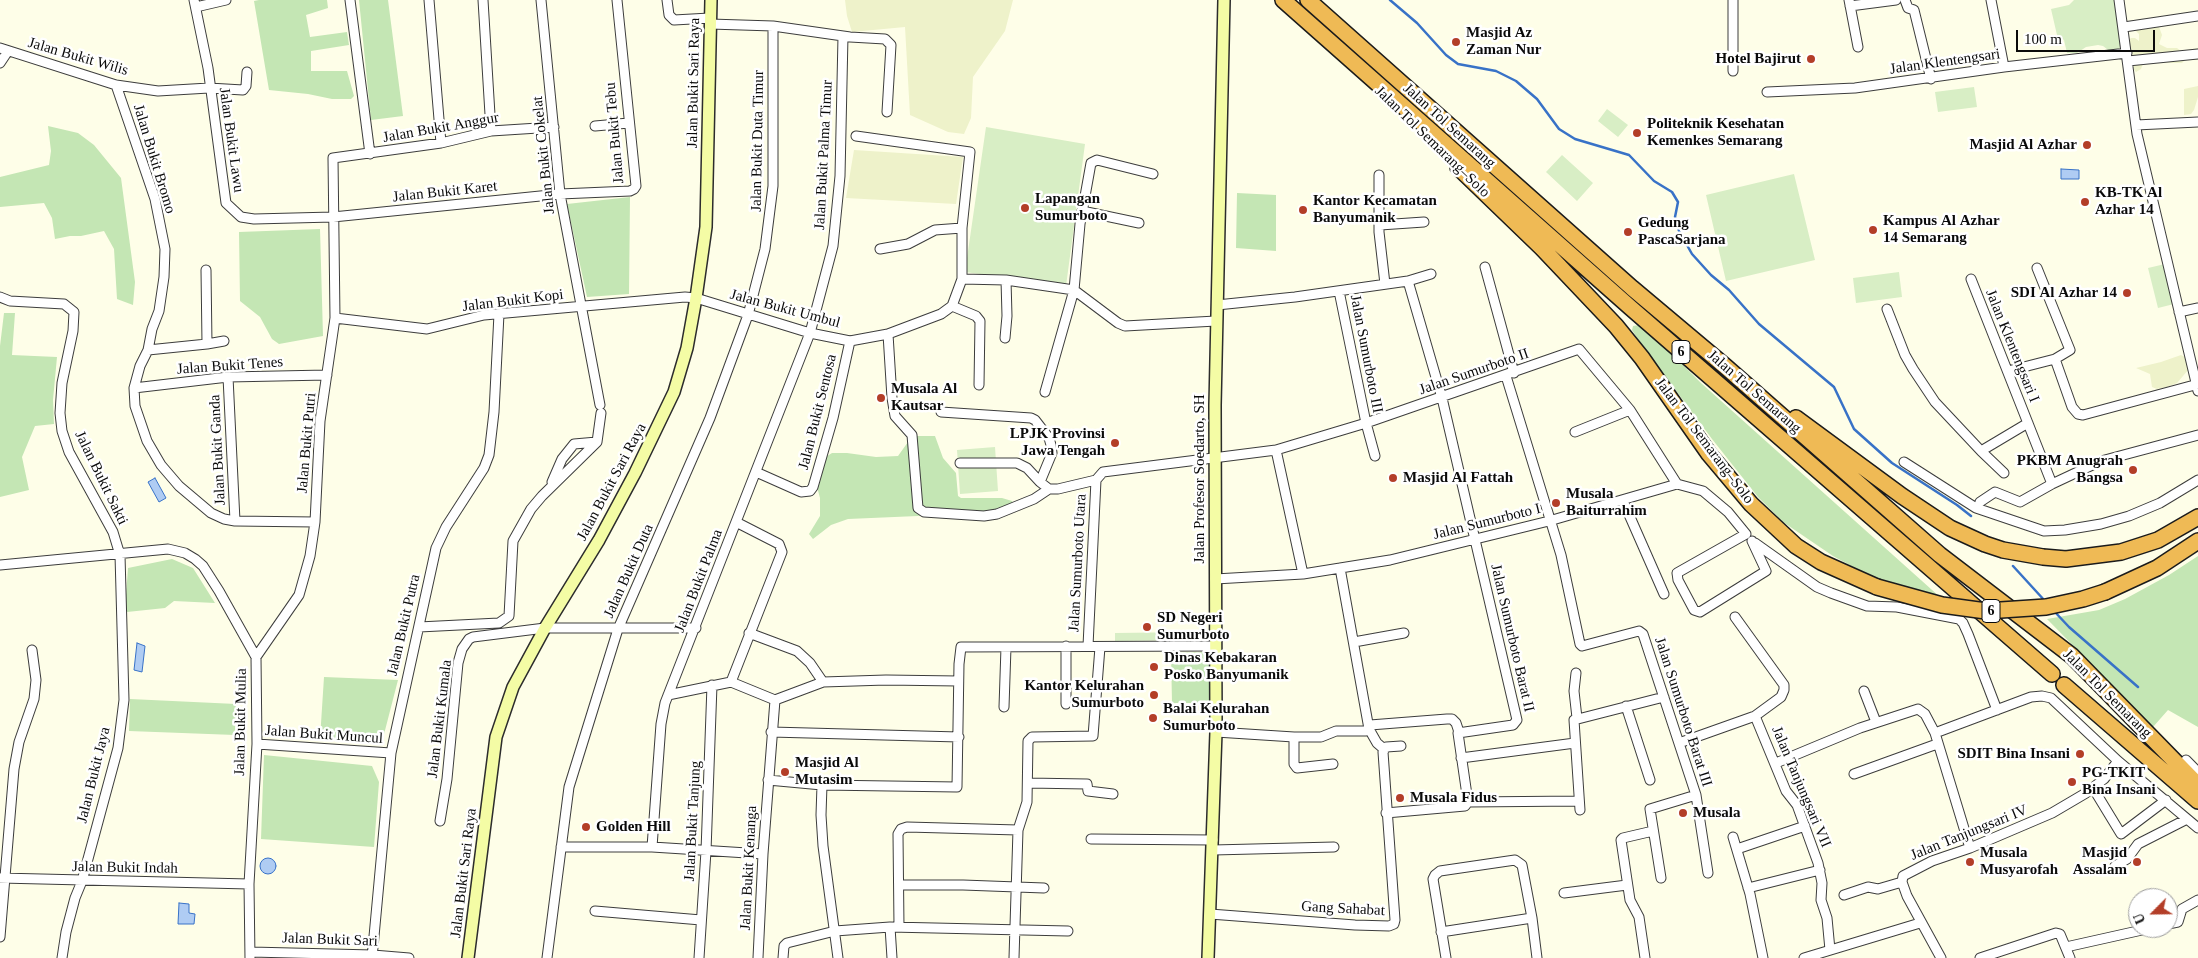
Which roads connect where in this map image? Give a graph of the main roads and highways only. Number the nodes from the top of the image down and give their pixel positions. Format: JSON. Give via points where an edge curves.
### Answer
{"nodes":[{"id":1,"x":1283,"y":0,"type":"edge"},
{"id":2,"x":1308,"y":0,"type":"edge"},
{"id":3,"x":1314,"y":27,"type":"junction"},
{"id":4,"x":1726,"y":367,"type":"junction"},
{"id":5,"x":2198,"y":517,"type":"edge"},
{"id":6,"x":2198,"y":542,"type":"edge"},
{"id":7,"x":2052,"y":674,"type":"dead end"},
{"id":8,"x":2064,"y":685,"type":"dead end"},
{"id":9,"x":2198,"y":785,"type":"edge"},
{"id":10,"x":2198,"y":801,"type":"edge"}],
"edges":[{"from":1,"to":3,"type":"highway","name":"Jalan Tol Semarang","number":"6"},
{"from":2,"to":4,"type":"highway","name":"Jalan Tol Semarang","number":"6","via":[[1632,288]]},
{"from":3,"to":6,"type":"highway","name":"Jalan Tol Semarang–Solo","number":"6","bridge":true,"via":[[1587,293],[1642,358],[1735,486],[1796,546],[1821,562],[1877,587],[1942,605],[1986,611],[2046,607],[2105,592],[2157,568]]},
{"from":3,"to":7,"type":"highway","name":"Jalan Tol Semarang","number":"6"},
{"from":4,"to":5,"type":"highway","number":"6","via":[[1902,496],[1950,528],[1985,544],[2042,557],[2093,556],[2121,552],[2158,540]]},
{"from":4,"to":9,"type":"highway","name":"Jalan Tol Semarang","number":"6","via":[[1940,555],[2072,656]]},
{"from":8,"to":10,"type":"highway","name":"Jalan Tol Semarang"}]}
